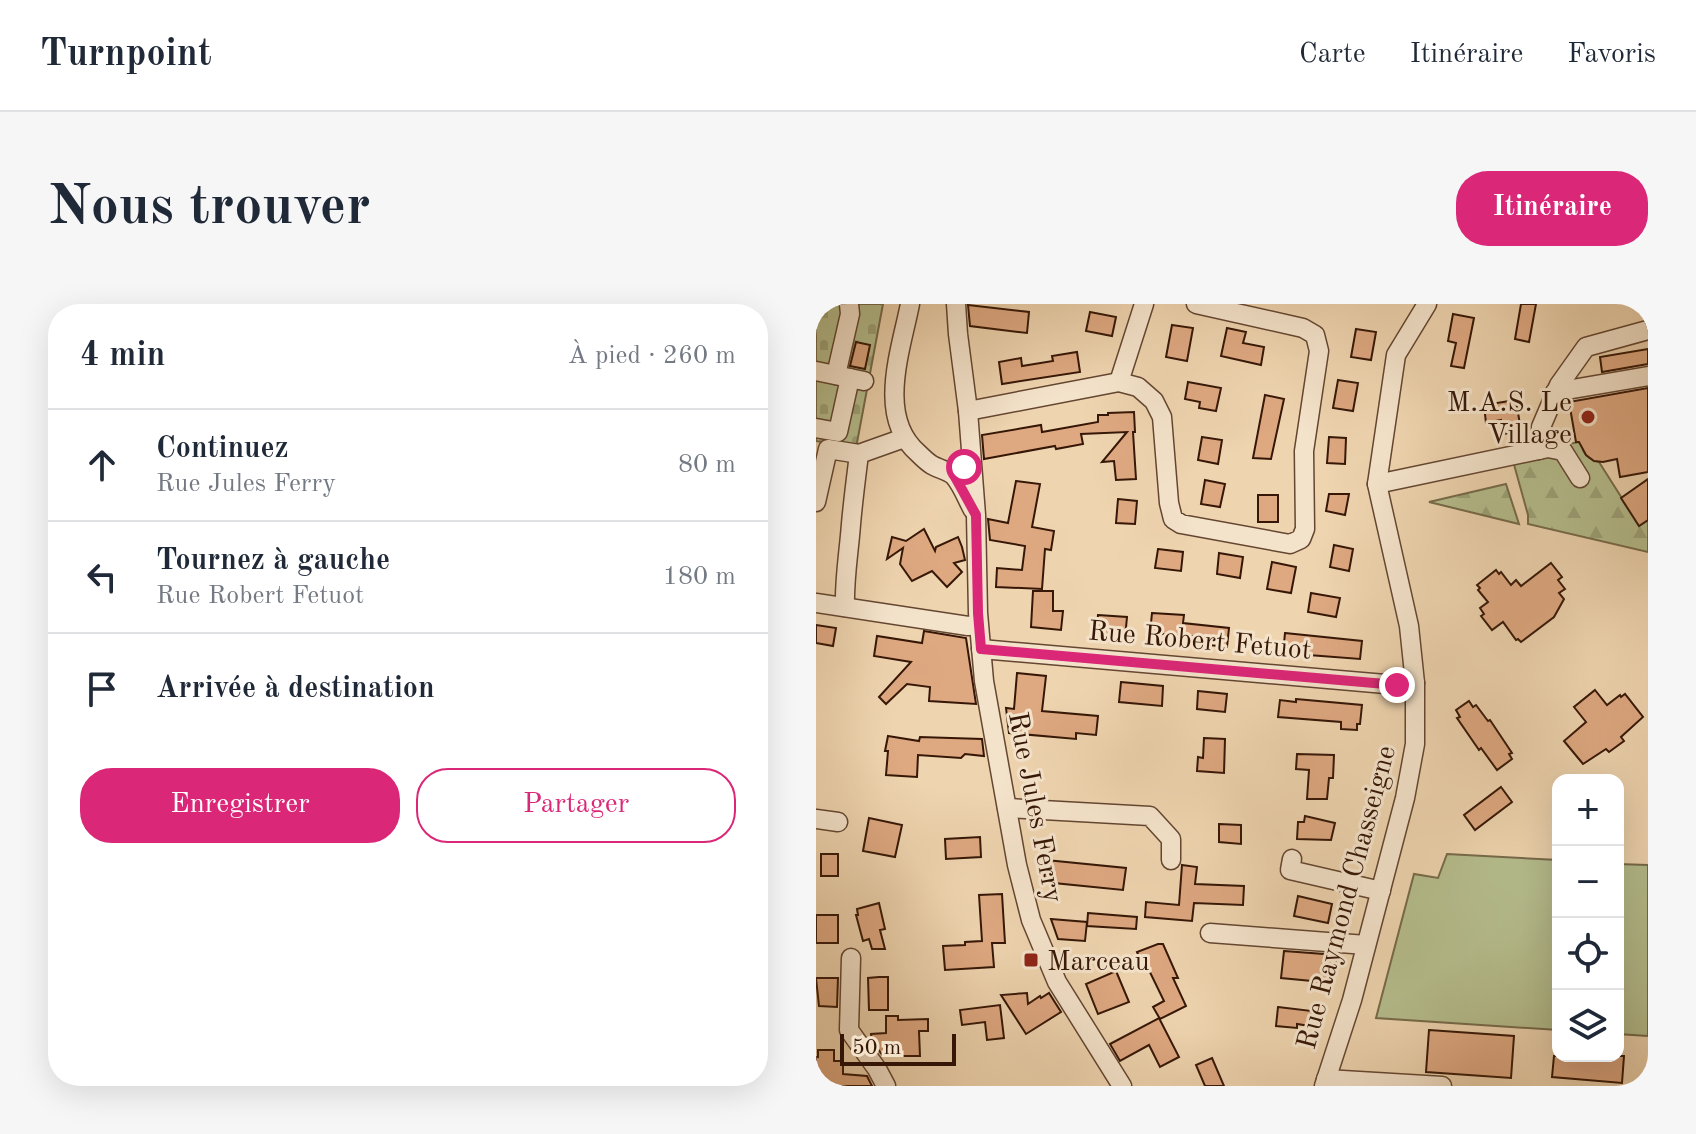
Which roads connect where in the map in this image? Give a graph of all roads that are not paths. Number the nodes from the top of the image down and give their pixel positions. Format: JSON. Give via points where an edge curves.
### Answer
{"nodes":[{"id":1,"x":849,"y":304,"type":"edge"},
{"id":2,"x":910,"y":304,"type":"edge"},
{"id":3,"x":956,"y":304,"type":"edge"},
{"id":4,"x":1144,"y":304,"type":"edge"},
{"id":5,"x":1196,"y":304,"type":"edge"},
{"id":6,"x":1427,"y":304,"type":"edge"},
{"id":7,"x":1648,"y":330,"type":"edge"},
{"id":8,"x":816,"y":371,"type":"edge"},
{"id":9,"x":1648,"y":376,"type":"edge"},
{"id":10,"x":850,"y":378,"type":"junction"},
{"id":11,"x":1119,"y":382,"type":"junction"},
{"id":12,"x":1555,"y":392,"type":"junction"},
{"id":13,"x":968,"y":411,"type":"junction"},
{"id":14,"x":816,"y":428,"type":"edge"},
{"id":15,"x":904,"y":438,"type":"junction"},
{"id":16,"x":1539,"y":450,"type":"junction"},
{"id":17,"x":859,"y":454,"type":"junction"},
{"id":18,"x":971,"y":457,"type":"junction"},
{"id":19,"x":954,"y":475,"type":"junction"},
{"id":20,"x":1580,"y":478,"type":"dead end"},
{"id":21,"x":1377,"y":484,"type":"junction"},
{"id":22,"x":816,"y":502,"type":"edge"},
{"id":23,"x":976,"y":515,"type":"junction"},
{"id":24,"x":816,"y":603,"type":"edge"},
{"id":25,"x":845,"y":607,"type":"junction"},
{"id":26,"x":978,"y":625,"type":"junction"},
{"id":27,"x":981,"y":649,"type":"junction"},
{"id":28,"x":1415,"y":683,"type":"junction"},
{"id":29,"x":1007,"y":808,"type":"junction"},
{"id":30,"x":816,"y":819,"type":"edge"},
{"id":31,"x":838,"y":822,"type":"dead end"},
{"id":32,"x":1292,"y":859,"type":"dead end"},
{"id":33,"x":1171,"y":860,"type":"dead end"},
{"id":34,"x":1381,"y":891,"type":"junction"},
{"id":35,"x":1210,"y":933,"type":"dead end"},
{"id":36,"x":1366,"y":945,"type":"junction"},
{"id":37,"x":851,"y":958,"type":"dead end"},
{"id":38,"x":1325,"y":1082,"type":"edge"},
{"id":39,"x":886,"y":1086,"type":"edge"},
{"id":40,"x":1122,"y":1086,"type":"edge"},
{"id":41,"x":1442,"y":1086,"type":"edge"}],
"edges":[{"from":1,"to":10,"type":"street"},
{"from":2,"to":15,"type":"street","via":[[894,386]]},
{"from":3,"to":13,"type":"street","name":"Rue Jules Ferry"},
{"from":4,"to":11,"type":"street"},
{"from":5,"to":11,"type":"street","via":[[1315,335],[1319,351],[1304,451],[1301,539],[1290,544],[1173,519],[1162,417],[1138,387]]},
{"from":6,"to":21,"type":"street","name":"Rue Raymond Chasseigne","via":[[1396,355]]},
{"from":7,"to":12,"type":"street","via":[[1586,347]]},
{"from":8,"to":10,"type":"street"},
{"from":9,"to":12,"type":"street"},
{"from":10,"to":14,"type":"street","via":[[838,432]]},
{"from":11,"to":13,"type":"street"},
{"from":12,"to":16,"type":"street","via":[[1541,427]]},
{"from":13,"to":18,"type":"street","name":"Rue Jules Ferry"},
{"from":15,"to":17,"type":"street"},
{"from":15,"to":19,"type":"street","via":[[933,466]]},
{"from":16,"to":20,"type":"street","via":[[1563,451]]},
{"from":16,"to":21,"type":"street"},
{"from":17,"to":22,"type":"street","via":[[828,449]]},
{"from":17,"to":25,"type":"street"},
{"from":18,"to":19,"type":"street"},
{"from":18,"to":23,"type":"street","name":"Rue Jules Ferry"},
{"from":19,"to":23,"type":"street","name":"Rue Jules Ferry"},
{"from":21,"to":28,"type":"street","name":"Rue Raymond Chasseigne","via":[[1409,626]]},
{"from":23,"to":26,"type":"street","name":"Rue Jules Ferry"},
{"from":24,"to":25,"type":"street"},
{"from":25,"to":26,"type":"street"},
{"from":26,"to":27,"type":"street","name":"Rue Jules Ferry"},
{"from":27,"to":28,"type":"street","name":"Rue Robert Fetuot"},
{"from":27,"to":29,"type":"street","name":"Rue Jules Ferry"},
{"from":28,"to":34,"type":"street","name":"Rue Raymond Chasseigne","via":[[1415,744]]},
{"from":29,"to":33,"type":"street","via":[[1150,816],[1171,839]]},
{"from":29,"to":40,"type":"street","name":"Rue Jules Ferry","via":[[1031,920],[1057,982]]},
{"from":30,"to":31,"type":"street"},
{"from":32,"to":34,"type":"street","via":[[1290,870]]},
{"from":34,"to":36,"type":"street","name":"Rue Raymond Chasseigne"},
{"from":35,"to":36,"type":"street"},
{"from":36,"to":38,"type":"street","name":"Rue Raymond Chasseigne"},
{"from":37,"to":39,"type":"street","via":[[849,1030]]},
{"from":38,"to":41,"type":"street"}]}
